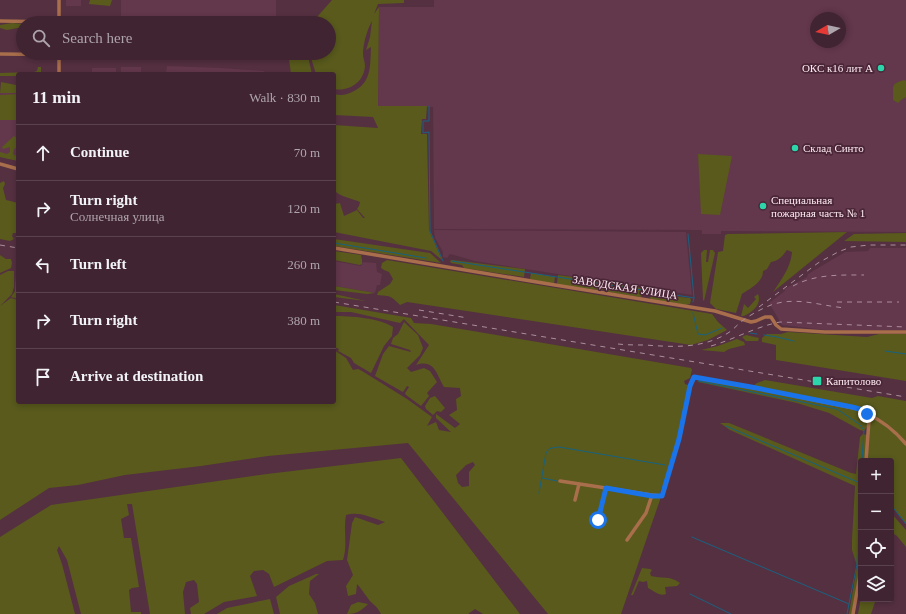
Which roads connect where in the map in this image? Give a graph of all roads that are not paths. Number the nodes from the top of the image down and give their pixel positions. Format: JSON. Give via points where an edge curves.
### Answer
{"nodes":[{"id":1,"x":59,"y":0,"type":"edge"},
{"id":2,"x":59,"y":16,"type":"edge"},
{"id":3,"x":0,"y":22,"type":"edge"},
{"id":4,"x":16,"y":22,"type":"edge"},
{"id":5,"x":0,"y":54,"type":"edge"},
{"id":6,"x":16,"y":54,"type":"edge"},
{"id":7,"x":59,"y":60,"type":"edge"},
{"id":8,"x":59,"y":72,"type":"edge"},
{"id":9,"x":0,"y":164,"type":"edge"},
{"id":10,"x":16,"y":168,"type":"edge"},
{"id":11,"x":336,"y":248,"type":"edge"},
{"id":12,"x":906,"y":332,"type":"edge"},
{"id":13,"x":867,"y":414,"type":"junction"},
{"id":14,"x":906,"y":444,"type":"edge"},
{"id":15,"x":866,"y":458,"type":"edge"},
{"id":16,"x":560,"y":481,"type":"dead end"},
{"id":17,"x":578,"y":484,"type":"junction"},
{"id":18,"x":606,"y":488,"type":"junction"},
{"id":19,"x":652,"y":496,"type":"junction"},
{"id":20,"x":575,"y":500,"type":"dead end"},
{"id":21,"x":598,"y":520,"type":"dead end"},
{"id":22,"x":627,"y":540,"type":"dead end"},
{"id":23,"x":858,"y":586,"type":"edge"},
{"id":24,"x":853,"y":614,"type":"edge"}],
"edges":[{"from":1,"to":2,"type":"street"},
{"from":3,"to":4,"type":"street"},
{"from":5,"to":6,"type":"street"},
{"from":7,"to":8,"type":"street"},
{"from":9,"to":10,"type":"street"},
{"from":11,"to":12,"type":"street","name":"ЗАВОДСКАЯ УЛИЦА","via":[[555,286],[715,310],[751,322],[768,316],[781,329]]},
{"from":13,"to":14,"type":"street","via":[[880,420]]},
{"from":13,"to":15,"type":"street","via":[[869,420]]},
{"from":13,"to":19,"type":"street","via":[[852,407],[694,377],[672,468],[662,496]]},
{"from":16,"to":17,"type":"street"},
{"from":17,"to":18,"type":"street"},
{"from":17,"to":20,"type":"street"},
{"from":18,"to":19,"type":"street"},
{"from":18,"to":21,"type":"street"},
{"from":19,"to":22,"type":"street","via":[[646,513]]},
{"from":23,"to":24,"type":"street"}]}
